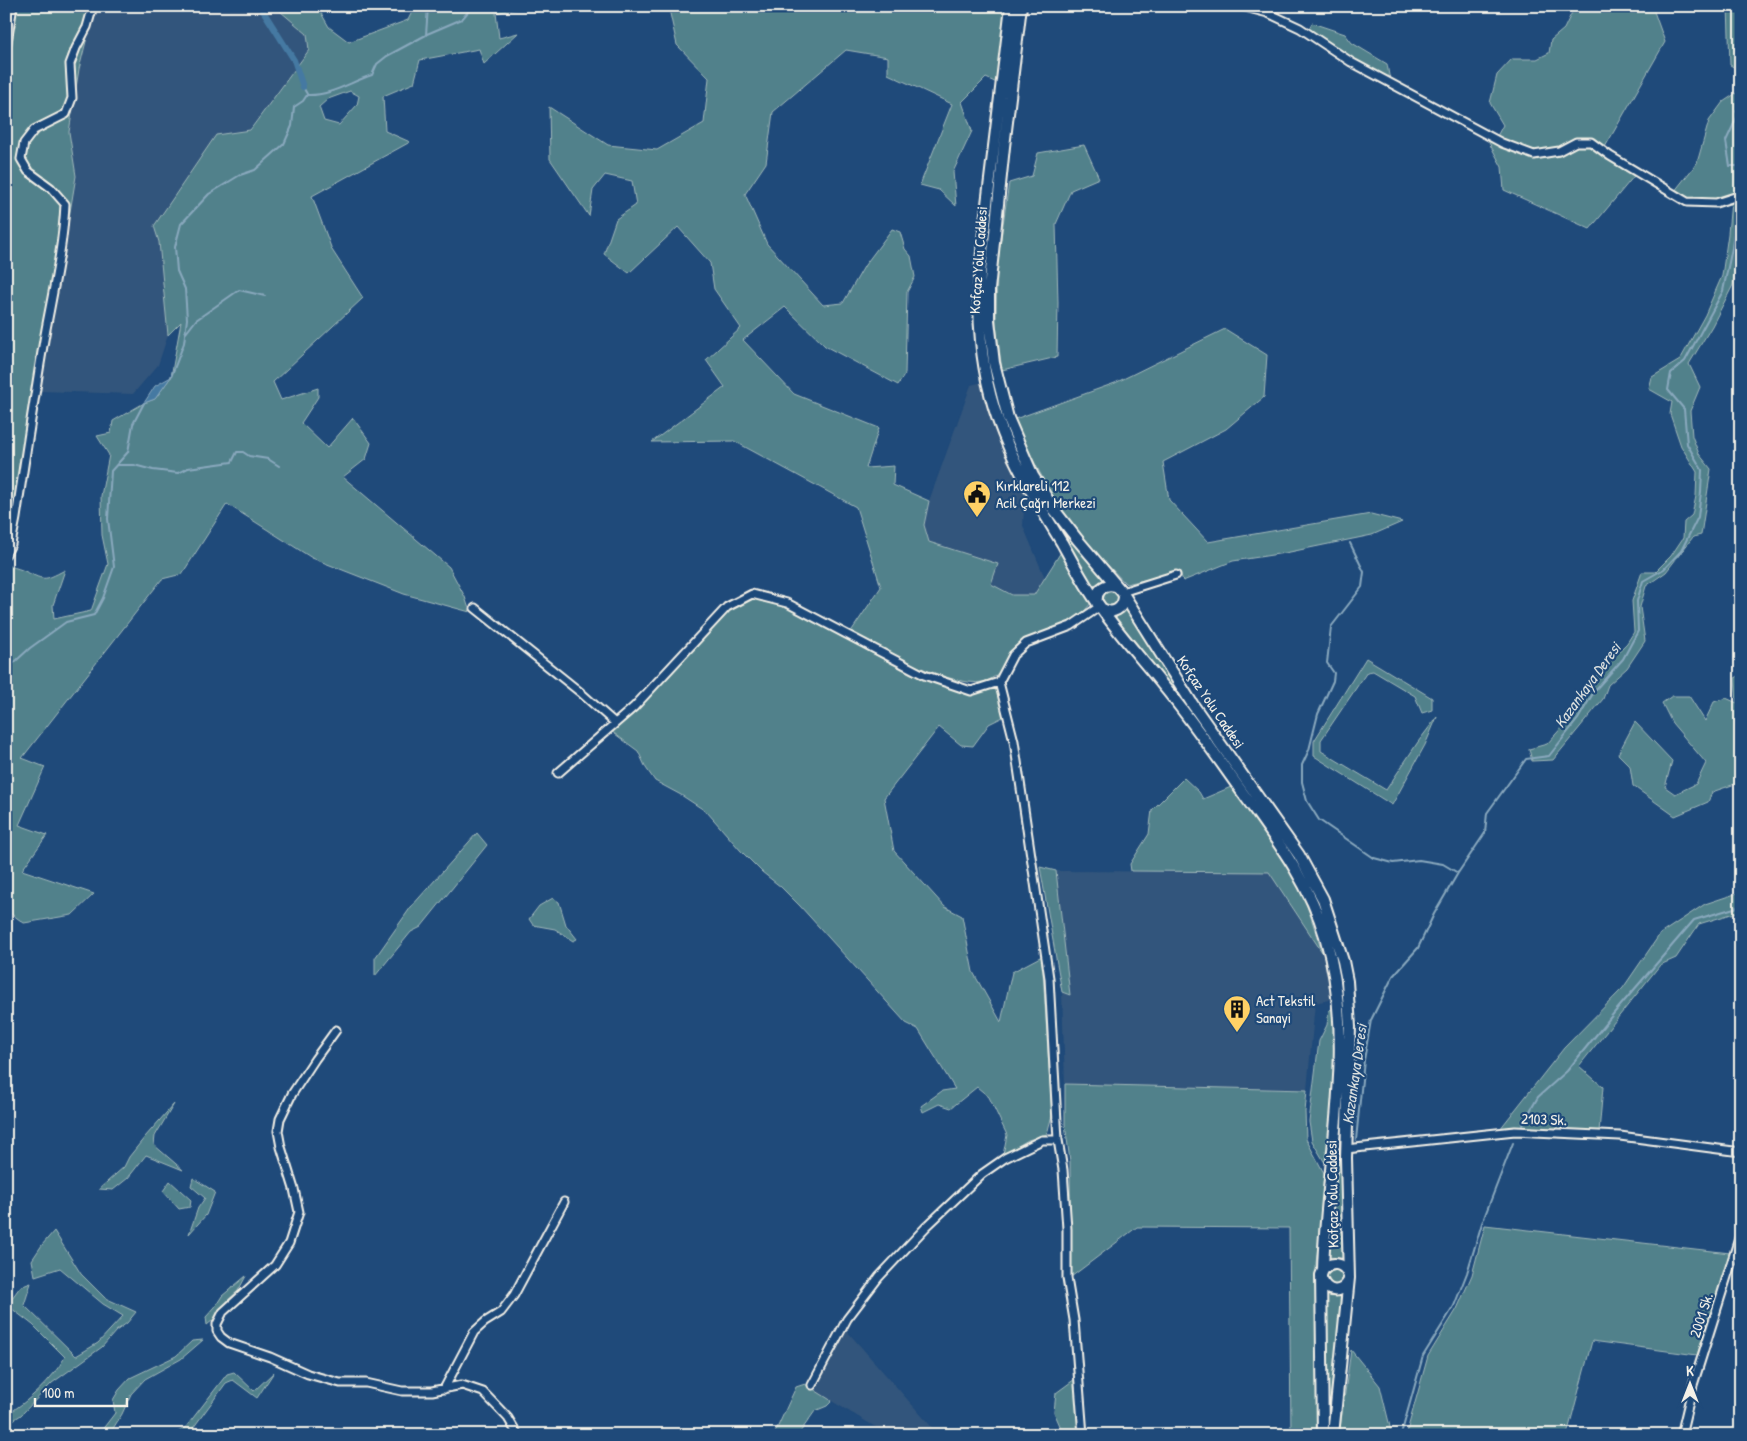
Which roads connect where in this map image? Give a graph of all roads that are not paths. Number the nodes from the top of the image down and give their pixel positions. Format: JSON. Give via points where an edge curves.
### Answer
{"nodes":[{"id":1,"x":13,"y":6,"type":"edge"},
{"id":2,"x":93,"y":6,"type":"edge"},
{"id":3,"x":1011,"y":6,"type":"edge"},
{"id":4,"x":1021,"y":6,"type":"edge"},
{"id":5,"x":1241,"y":6,"type":"edge"},
{"id":6,"x":6,"y":48,"type":"edge"},
{"id":7,"x":1741,"y":195,"type":"edge"},
{"id":8,"x":6,"y":554,"type":"edge"},
{"id":9,"x":1176,"y":576,"type":"dead end"},
{"id":10,"x":1120,"y":592,"type":"junction"},
{"id":11,"x":1098,"y":605,"type":"junction"},
{"id":12,"x":475,"y":608,"type":"dead end"},
{"id":13,"x":999,"y":682,"type":"junction"},
{"id":14,"x":615,"y":723,"type":"junction"},
{"id":15,"x":558,"y":772,"type":"dead end"},
{"id":16,"x":336,"y":1030,"type":"dead end"},
{"id":17,"x":1058,"y":1140,"type":"junction"},
{"id":18,"x":1346,"y":1149,"type":"junction"},
{"id":19,"x":1741,"y":1152,"type":"edge"},
{"id":20,"x":564,"y":1202,"type":"dead end"},
{"id":21,"x":1741,"y":1232,"type":"edge"},
{"id":22,"x":1322,"y":1275,"type":"junction"},
{"id":23,"x":1348,"y":1278,"type":"junction"},
{"id":24,"x":812,"y":1385,"type":"dead end"},
{"id":25,"x":444,"y":1389,"type":"junction"},
{"id":26,"x":518,"y":1435,"type":"edge"},
{"id":27,"x":1083,"y":1435,"type":"edge"},
{"id":28,"x":1323,"y":1435,"type":"edge"},
{"id":29,"x":1333,"y":1435,"type":"edge"},
{"id":30,"x":1681,"y":1435,"type":"edge"}],
"edges":[{"from":1,"to":6,"type":"street"},
{"from":2,"to":8,"type":"street","via":[[70,64],[72,98],[66,114],[34,130],[24,143],[21,159],[28,171],[51,188],[65,204],[16,518]]},
{"from":3,"to":11,"type":"main road","name":"Kofçaz Yolu Caddesi","via":[[980,274],[982,348],[989,389],[1008,447],[1027,486]]},
{"from":4,"to":10,"type":"main road","name":"Kofçaz Yolu Caddesi","via":[[990,275],[989,320],[994,363],[1008,418],[1033,476],[1063,522]]},
{"from":5,"to":7,"type":"street","via":[[1268,13],[1300,28],[1358,66],[1502,143],[1534,155],[1559,151],[1576,142],[1591,142],[1687,202],[1716,203]]},
{"from":9,"to":10,"type":"street"},
{"from":10,"to":11,"type":"main road","via":[[1111,585],[1102,588],[1097,594]]},
{"from":10,"to":11,"type":"main road","via":[[1122,606],[1115,611],[1106,611]]},
{"from":10,"to":18,"type":"main road","name":"Kofçaz Yolu Caddesi","via":[[1193,705],[1299,855],[1323,899],[1343,961],[1349,1007]]},
{"from":11,"to":13,"type":"street","via":[[1071,626],[1026,643],[1013,654]]},
{"from":11,"to":22,"type":"main road","name":"Kofçaz Yolu Caddesi","via":[[1191,720],[1288,858],[1324,930],[1336,979],[1340,1029],[1337,1112]]},
{"from":12,"to":14,"type":"street"},
{"from":13,"to":14,"type":"street","via":[[971,691],[924,675],[787,602],[752,594],[727,607],[634,707]]},
{"from":13,"to":17,"type":"street","via":[[1014,741],[1049,978]]},
{"from":14,"to":15,"type":"street"},
{"from":16,"to":25,"type":"street","via":[[292,1094],[280,1119],[281,1147],[299,1212],[288,1243],[275,1265],[223,1312],[217,1331],[229,1343],[340,1383],[366,1383],[402,1392]]},
{"from":17,"to":24,"type":"street","via":[[1042,1140],[1005,1158],[982,1174],[926,1227],[879,1277],[847,1319]]},
{"from":17,"to":27,"type":"street","via":[[1067,1229],[1067,1278],[1074,1320]]},
{"from":18,"to":19,"type":"street","name":"2103 Sk.","via":[[1515,1131],[1620,1136]]},
{"from":18,"to":23,"type":"main road","name":"Kofçaz Yolu Caddesi"},
{"from":20,"to":25,"type":"street","via":[[514,1295],[500,1312],[474,1332]]},
{"from":21,"to":30,"type":"street","name":"2001 Sk.","via":[[1693,1385]]},
{"from":22,"to":23,"type":"main road","via":[[1330,1264],[1335,1264],[1343,1267]]},
{"from":22,"to":23,"type":"main road","via":[[1326,1288],[1334,1291],[1343,1289]]},
{"from":22,"to":28,"type":"main road","name":"Kofçaz Yolu Caddesi"},
{"from":23,"to":29,"type":"main road","name":"Kofçaz Yolu Caddesi"},
{"from":25,"to":26,"type":"street","via":[[462,1385],[483,1392],[508,1418]]}]}
